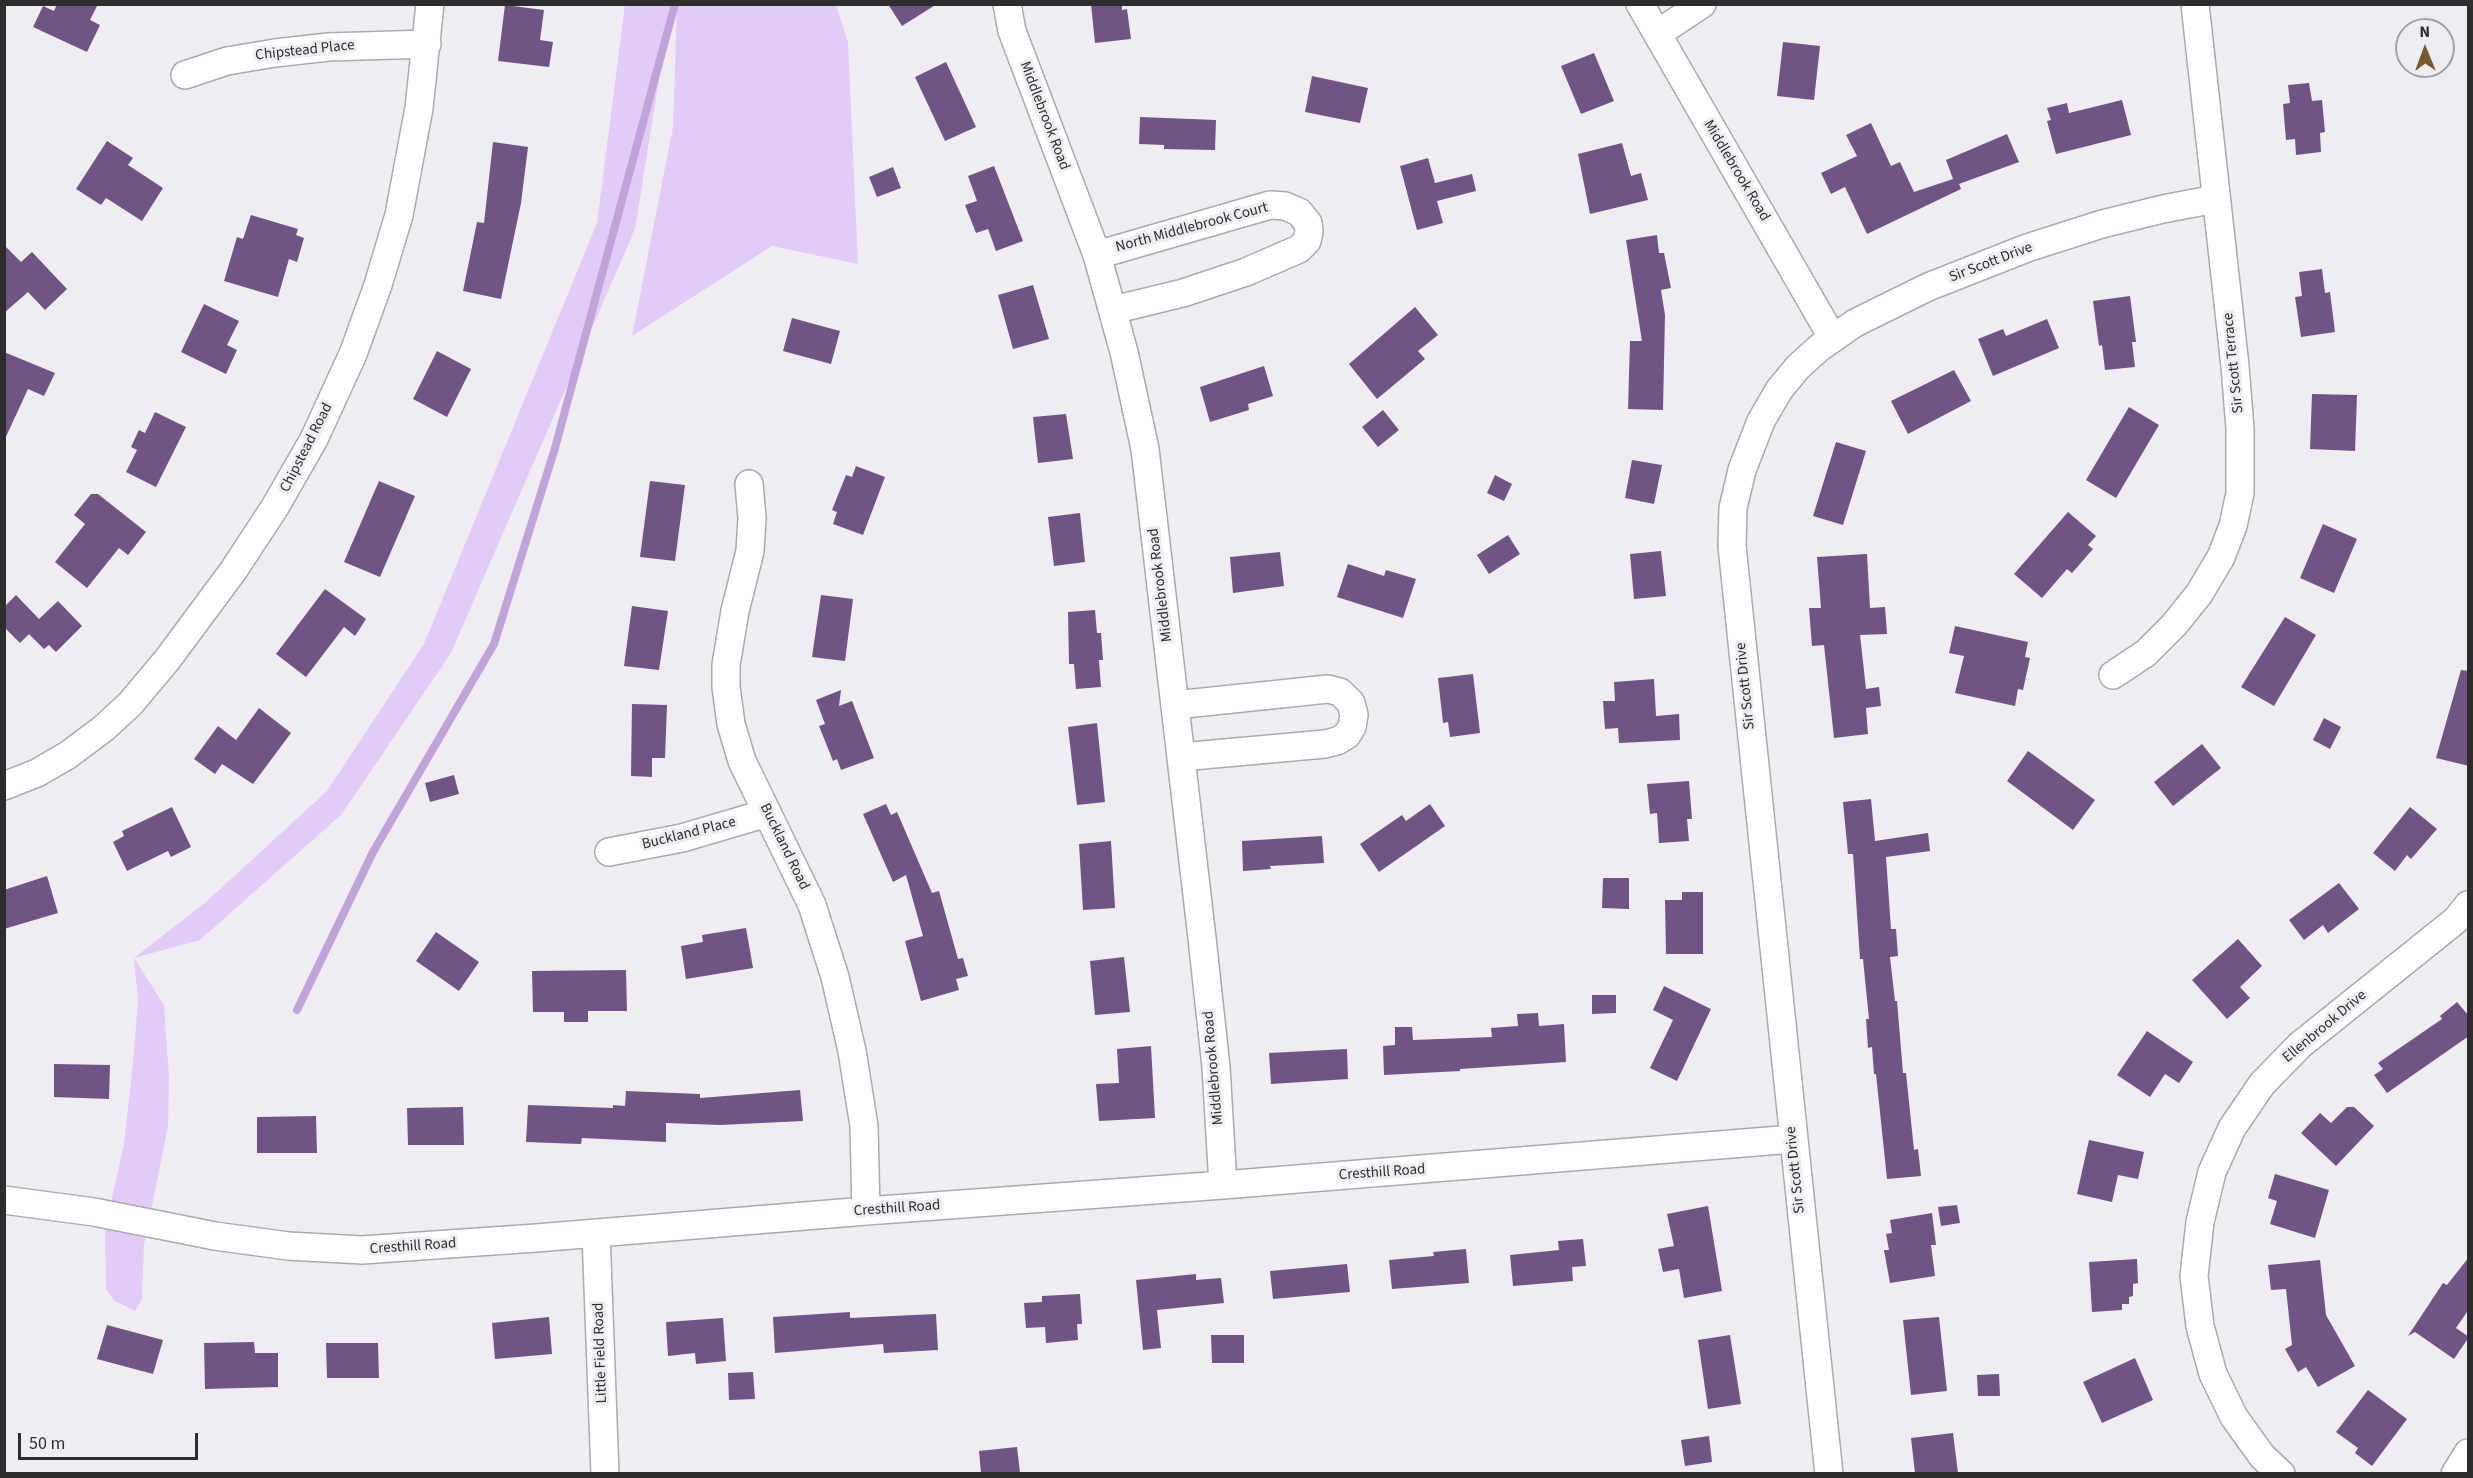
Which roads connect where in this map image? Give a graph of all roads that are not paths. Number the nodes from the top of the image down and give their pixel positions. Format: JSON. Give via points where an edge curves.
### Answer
{"nodes":[{"id":1,"x":430,"y":4,"type":"edge"},
{"id":2,"x":1007,"y":4,"type":"edge"},
{"id":3,"x":1640,"y":4,"type":"edge"},
{"id":4,"x":1702,"y":4,"type":"edge"},
{"id":5,"x":2194,"y":4,"type":"edge"},
{"id":6,"x":1657,"y":34,"type":"junction"},
{"id":7,"x":427,"y":44,"type":"junction"},
{"id":8,"x":185,"y":75,"type":"dead end"},
{"id":9,"x":2215,"y":199,"type":"junction"},
{"id":10,"x":1097,"y":255,"type":"junction"},
{"id":11,"x":1113,"y":310,"type":"junction"},
{"id":12,"x":1832,"y":337,"type":"junction"},
{"id":13,"x":749,"y":484,"type":"dead end"},
{"id":14,"x":2113,"y":675,"type":"dead end"},
{"id":15,"x":1175,"y":705,"type":"junction"},
{"id":16,"x":1181,"y":757,"type":"junction"},
{"id":17,"x":4,"y":786,"type":"edge"},
{"id":18,"x":767,"y":813,"type":"junction"},
{"id":19,"x":609,"y":852,"type":"dead end"},
{"id":20,"x":2469,"y":905,"type":"edge"},
{"id":21,"x":1793,"y":1140,"type":"junction"},
{"id":22,"x":1223,"y":1185,"type":"junction"},
{"id":23,"x":4,"y":1200,"type":"edge"},
{"id":24,"x":866,"y":1211,"type":"junction"},
{"id":25,"x":596,"y":1233,"type":"junction"},
{"id":26,"x":2469,"y":1453,"type":"edge"},
{"id":27,"x":605,"y":1473,"type":"edge"},
{"id":28,"x":1829,"y":1473,"type":"edge"},
{"id":29,"x":2281,"y":1473,"type":"edge"},
{"id":30,"x":2455,"y":1473,"type":"edge"}],
"edges":[{"from":1,"to":7,"type":"street","name":"Chipstead Road"},
{"from":2,"to":10,"type":"street","name":"Middlebrook Road","via":[[1012,31]]},
{"from":3,"to":6,"type":"street","name":"Middlebrook Road"},
{"from":4,"to":6,"type":"street"},
{"from":5,"to":9,"type":"street","name":"Sir Scott Terrace"},
{"from":6,"to":12,"type":"street","name":"Middlebrook Road"},
{"from":7,"to":8,"type":"street","name":"Chipstead Place","via":[[275,52],[227,61]]},
{"from":7,"to":17,"type":"street","name":"Chipstead Road","via":[[399,215],[353,354],[314,439],[275,507],[220,589],[130,704],[68,755]]},
{"from":9,"to":12,"type":"street","name":"Sir Scott Drive","via":[[2102,224],[2027,248],[1928,287]]},
{"from":9,"to":14,"type":"street","name":"Sir Scott Terrace","via":[[2240,429],[2240,493],[2233,526],[2221,557],[2175,625],[2146,653]]},
{"from":10,"to":11,"type":"street","name":"Middlebrook Road"},
{"from":10,"to":11,"type":"street","name":"North Middlebrook Court","via":[[1270,205],[1299,212],[1308,223],[1307,241],[1299,249],[1183,293]]},
{"from":11,"to":15,"type":"street","name":"Middlebrook Road","via":[[1145,448]]},
{"from":12,"to":21,"type":"street","name":"Sir Scott Drive","via":[[1798,367],[1761,421],[1742,470],[1732,527]]},
{"from":13,"to":18,"type":"street","name":"Buckland Road","via":[[750,551],[735,611],[726,687],[742,761]]},
{"from":15,"to":16,"type":"street","name":"Middlebrook Road"},
{"from":15,"to":16,"type":"street","via":[[1328,689],[1340,692],[1351,704],[1354,715],[1347,735],[1325,744]]},
{"from":16,"to":22,"type":"street","name":"Middlebrook Road","via":[[1216,1067]]},
{"from":18,"to":19,"type":"street","name":"Buckland Place","via":[[682,838]]},
{"from":18,"to":24,"type":"street","name":"Buckland Road","via":[[812,905],[835,977],[864,1126]]},
{"from":20,"to":29,"type":"street","name":"Ellenbrook Drive","via":[[2456,920],[2300,1045],[2262,1083],[2232,1128],[2212,1172],[2200,1222],[2194,1276],[2200,1326],[2213,1374],[2234,1417],[2262,1456]]},
{"from":21,"to":22,"type":"street","name":"Cresthill Road"},
{"from":21,"to":28,"type":"street","name":"Sir Scott Drive"},
{"from":22,"to":24,"type":"street","name":"Cresthill Road"},
{"from":23,"to":25,"type":"street","name":"Cresthill Road","via":[[298,1247],[362,1250]]},
{"from":24,"to":25,"type":"street","name":"Cresthill Road"},
{"from":25,"to":27,"type":"street","name":"Little Field Road"},
{"from":26,"to":30,"type":"street"}]}
